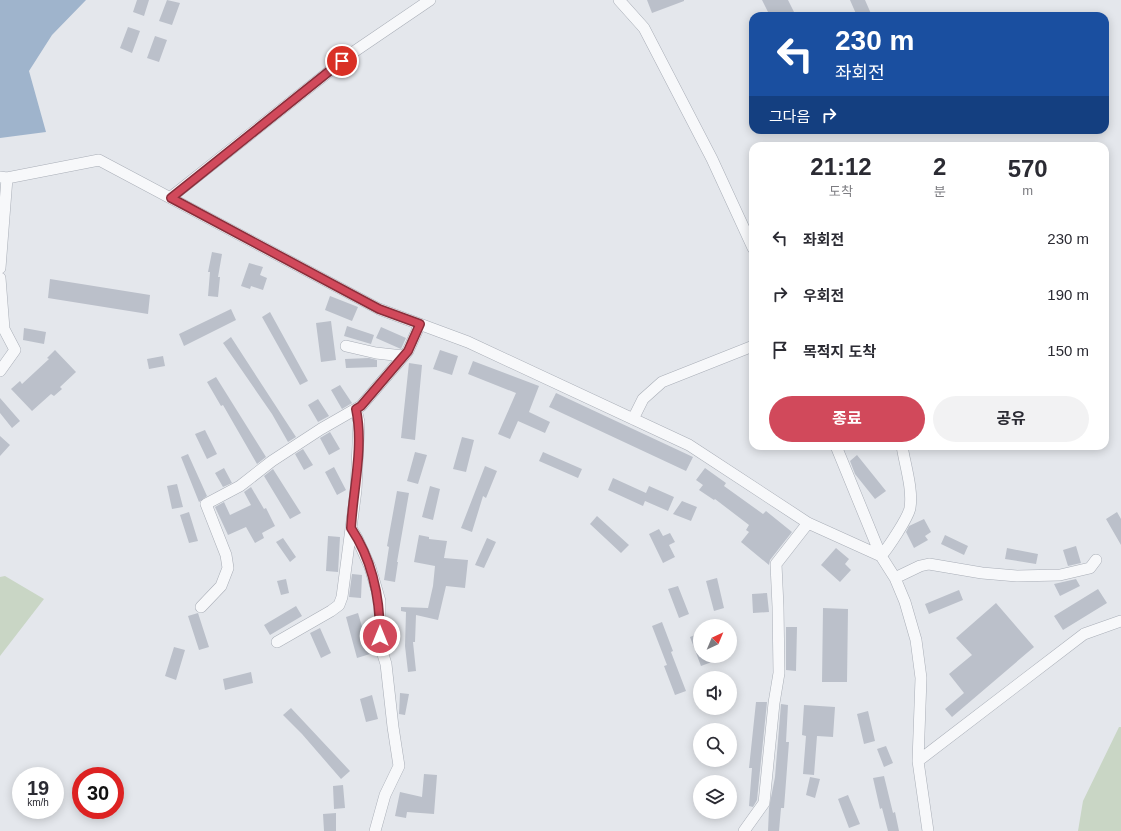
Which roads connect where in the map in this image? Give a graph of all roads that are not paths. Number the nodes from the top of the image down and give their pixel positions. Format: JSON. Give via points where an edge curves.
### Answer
{"nodes":[{"id":1,"x":430,"y":0,"type":"edge"},
{"id":2,"x":620,"y":0,"type":"edge"},
{"id":3,"x":4,"y":178,"type":"edge"},
{"id":4,"x":171,"y":198,"type":"junction"},
{"id":5,"x":749,"y":239,"type":"edge"},
{"id":6,"x":0,"y":268,"type":"edge"},
{"id":7,"x":0,"y":278,"type":"edge"},
{"id":8,"x":420,"y":324,"type":"junction"},
{"id":9,"x":346,"y":346,"type":"dead end"},
{"id":10,"x":749,"y":348,"type":"edge"},
{"id":11,"x":403,"y":356,"type":"junction"},
{"id":12,"x":0,"y":371,"type":"edge"},
{"id":13,"x":356,"y":409,"type":"junction"},
{"id":14,"x":634,"y":419,"type":"junction"},
{"id":15,"x":838,"y":450,"type":"edge"},
{"id":16,"x":903,"y":450,"type":"edge"},
{"id":17,"x":808,"y":523,"type":"junction"},
{"id":18,"x":351,"y":528,"type":"junction"},
{"id":19,"x":880,"y":556,"type":"junction"},
{"id":20,"x":1096,"y":560,"type":"dead end"},
{"id":21,"x":895,"y":578,"type":"junction"},
{"id":22,"x":201,"y":607,"type":"dead end"},
{"id":23,"x":1121,"y":621,"type":"edge"},
{"id":24,"x":277,"y":642,"type":"dead end"},
{"id":25,"x":918,"y":761,"type":"junction"},
{"id":26,"x":375,"y":831,"type":"edge"},
{"id":27,"x":744,"y":831,"type":"edge"},
{"id":28,"x":928,"y":831,"type":"edge"}],
"edges":[{"from":1,"to":4,"type":"street","via":[[355,51]]},
{"from":2,"to":5,"type":"street","via":[[644,28],[712,159]]},
{"from":3,"to":4,"type":"street","via":[[99,160]]},
{"from":3,"to":6,"type":"street"},
{"from":4,"to":8,"type":"street","via":[[379,309]]},
{"from":7,"to":12,"type":"street","via":[[4,329],[15,350]]},
{"from":8,"to":11,"type":"street","via":[[408,351]]},
{"from":8,"to":14,"type":"street","via":[[468,342]]},
{"from":9,"to":11,"type":"street","via":[[376,354]]},
{"from":10,"to":14,"type":"street","via":[[662,382],[643,399]]},
{"from":11,"to":13,"type":"street"},
{"from":13,"to":18,"type":"street","via":[[359,422],[356,490]]},
{"from":13,"to":22,"type":"street","via":[[278,457],[240,486],[206,504],[226,555],[228,568],[221,586]]},
{"from":14,"to":17,"type":"street","via":[[689,445]]},
{"from":15,"to":19,"type":"street"},
{"from":16,"to":19,"type":"street","via":[[910,509]]},
{"from":17,"to":19,"type":"street"},
{"from":17,"to":27,"type":"street","via":[[776,564],[778,672],[764,803]]},
{"from":18,"to":24,"type":"street","via":[[347,571],[339,605]]},
{"from":18,"to":26,"type":"street","via":[[370,567],[380,601],[380,645],[386,664],[399,766],[385,794]]},
{"from":19,"to":21,"type":"street"},
{"from":20,"to":21,"type":"street","via":[[1090,568],[1043,576],[996,575],[925,564]]},
{"from":21,"to":25,"type":"street","via":[[916,640],[921,678]]},
{"from":23,"to":25,"type":"street","via":[[1084,634]]},
{"from":25,"to":28,"type":"street"}]}
